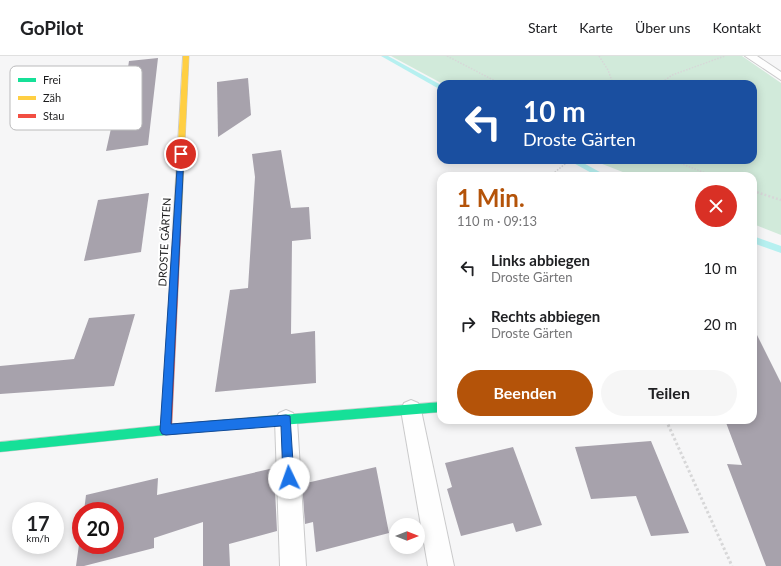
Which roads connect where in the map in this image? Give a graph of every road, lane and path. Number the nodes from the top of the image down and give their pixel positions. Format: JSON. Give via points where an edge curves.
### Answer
{"nodes":[{"id":1,"x":186,"y":56,"type":"edge"},
{"id":2,"x":447,"y":56,"type":"edge"},
{"id":3,"x":599,"y":56,"type":"edge"},
{"id":4,"x":725,"y":56,"type":"edge"},
{"id":5,"x":750,"y":56,"type":"edge"},
{"id":6,"x":781,"y":77,"type":"edge"},
{"id":7,"x":493,"y":80,"type":"edge"},
{"id":8,"x":612,"y":80,"type":"edge"},
{"id":9,"x":665,"y":80,"type":"edge"},
{"id":10,"x":565,"y":164,"type":"edge"},
{"id":11,"x":682,"y":164,"type":"edge"},
{"id":12,"x":556,"y":172,"type":"edge"},
{"id":13,"x":703,"y":172,"type":"edge"},
{"id":14,"x":757,"y":192,"type":"edge"},
{"id":15,"x":781,"y":200,"type":"edge"},
{"id":16,"x":437,"y":407,"type":"edge"},
{"id":17,"x":411,"y":410,"type":"junction"},
{"id":18,"x":286,"y":420,"type":"junction"},
{"id":19,"x":668,"y":424,"type":"edge"},
{"id":20,"x":166,"y":430,"type":"junction"},
{"id":21,"x":0,"y":447,"type":"edge"},
{"id":22,"x":292,"y":566,"type":"edge"},
{"id":23,"x":441,"y":566,"type":"edge"},
{"id":24,"x":732,"y":566,"type":"edge"}],
"edges":[{"from":1,"to":20,"type":"street","name":"DROSTE GÄRTEN"},
{"from":2,"to":7,"type":"path"},
{"from":3,"to":8,"type":"path"},
{"from":4,"to":9,"type":"path","via":[[672,75]]},
{"from":5,"to":6,"type":"lane"},
{"from":10,"to":12,"type":"path"},
{"from":11,"to":13,"type":"path"},
{"from":14,"to":15,"type":"path"},
{"from":16,"to":17,"type":"street"},
{"from":17,"to":18,"type":"street"},
{"from":17,"to":23,"type":"lane"},
{"from":18,"to":20,"type":"street"},
{"from":18,"to":22,"type":"lane"},
{"from":19,"to":24,"type":"path"},
{"from":20,"to":21,"type":"street"}]}
